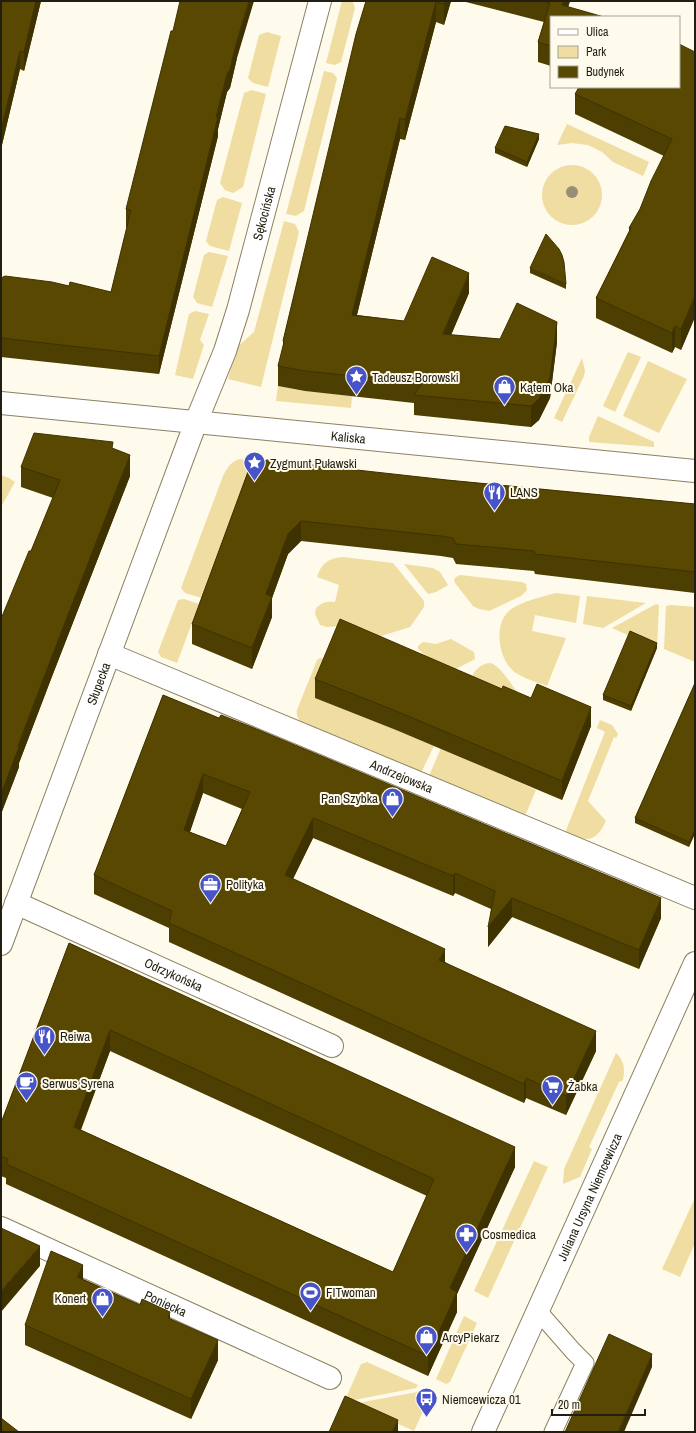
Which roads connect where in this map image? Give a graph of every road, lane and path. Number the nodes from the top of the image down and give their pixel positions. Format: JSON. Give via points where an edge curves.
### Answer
{"nodes":[{"id":1,"x":320,"y":1,"type":"edge"},
{"id":2,"x":1,"y":403,"type":"edge"},
{"id":3,"x":196,"y":422,"type":"junction"},
{"id":4,"x":695,"y":471,"type":"edge"},
{"id":5,"x":109,"y":654,"type":"junction"},
{"id":6,"x":695,"y":898,"type":"edge"},
{"id":7,"x":16,"y":903,"type":"junction"},
{"id":8,"x":1,"y":944,"type":"edge"},
{"id":9,"x":695,"y":962,"type":"edge"},
{"id":10,"x":332,"y":1046,"type":"dead end"},
{"id":11,"x":1,"y":1228,"type":"edge"},
{"id":12,"x":538,"y":1311,"type":"junction"},
{"id":13,"x":330,"y":1378,"type":"dead end"},
{"id":14,"x":483,"y":1432,"type":"edge"},
{"id":15,"x":553,"y":1432,"type":"edge"}],
"edges":[{"from":1,"to":3,"type":"street","name":"Sękocińska","via":[[238,310],[225,351]]},
{"from":2,"to":3,"type":"street","name":"Kaliska"},
{"from":3,"to":4,"type":"street","name":"Kaliska"},
{"from":3,"to":5,"type":"street","name":"Słupecka"},
{"from":5,"to":6,"type":"street","name":"Andrzejowska"},
{"from":5,"to":7,"type":"street","name":"Słupecka"},
{"from":7,"to":8,"type":"street","name":"Słupecka"},
{"from":7,"to":10,"type":"street","name":"Odrzykońska"},
{"from":9,"to":12,"type":"street","name":"Juliana Ursyna Niemcewicza"},
{"from":11,"to":13,"type":"street","name":"Poniecka"},
{"from":12,"to":14,"type":"street","name":"Juliana Ursyna Niemcewicza"},
{"from":12,"to":15,"type":"lane","via":[[585,1363]]}]}
